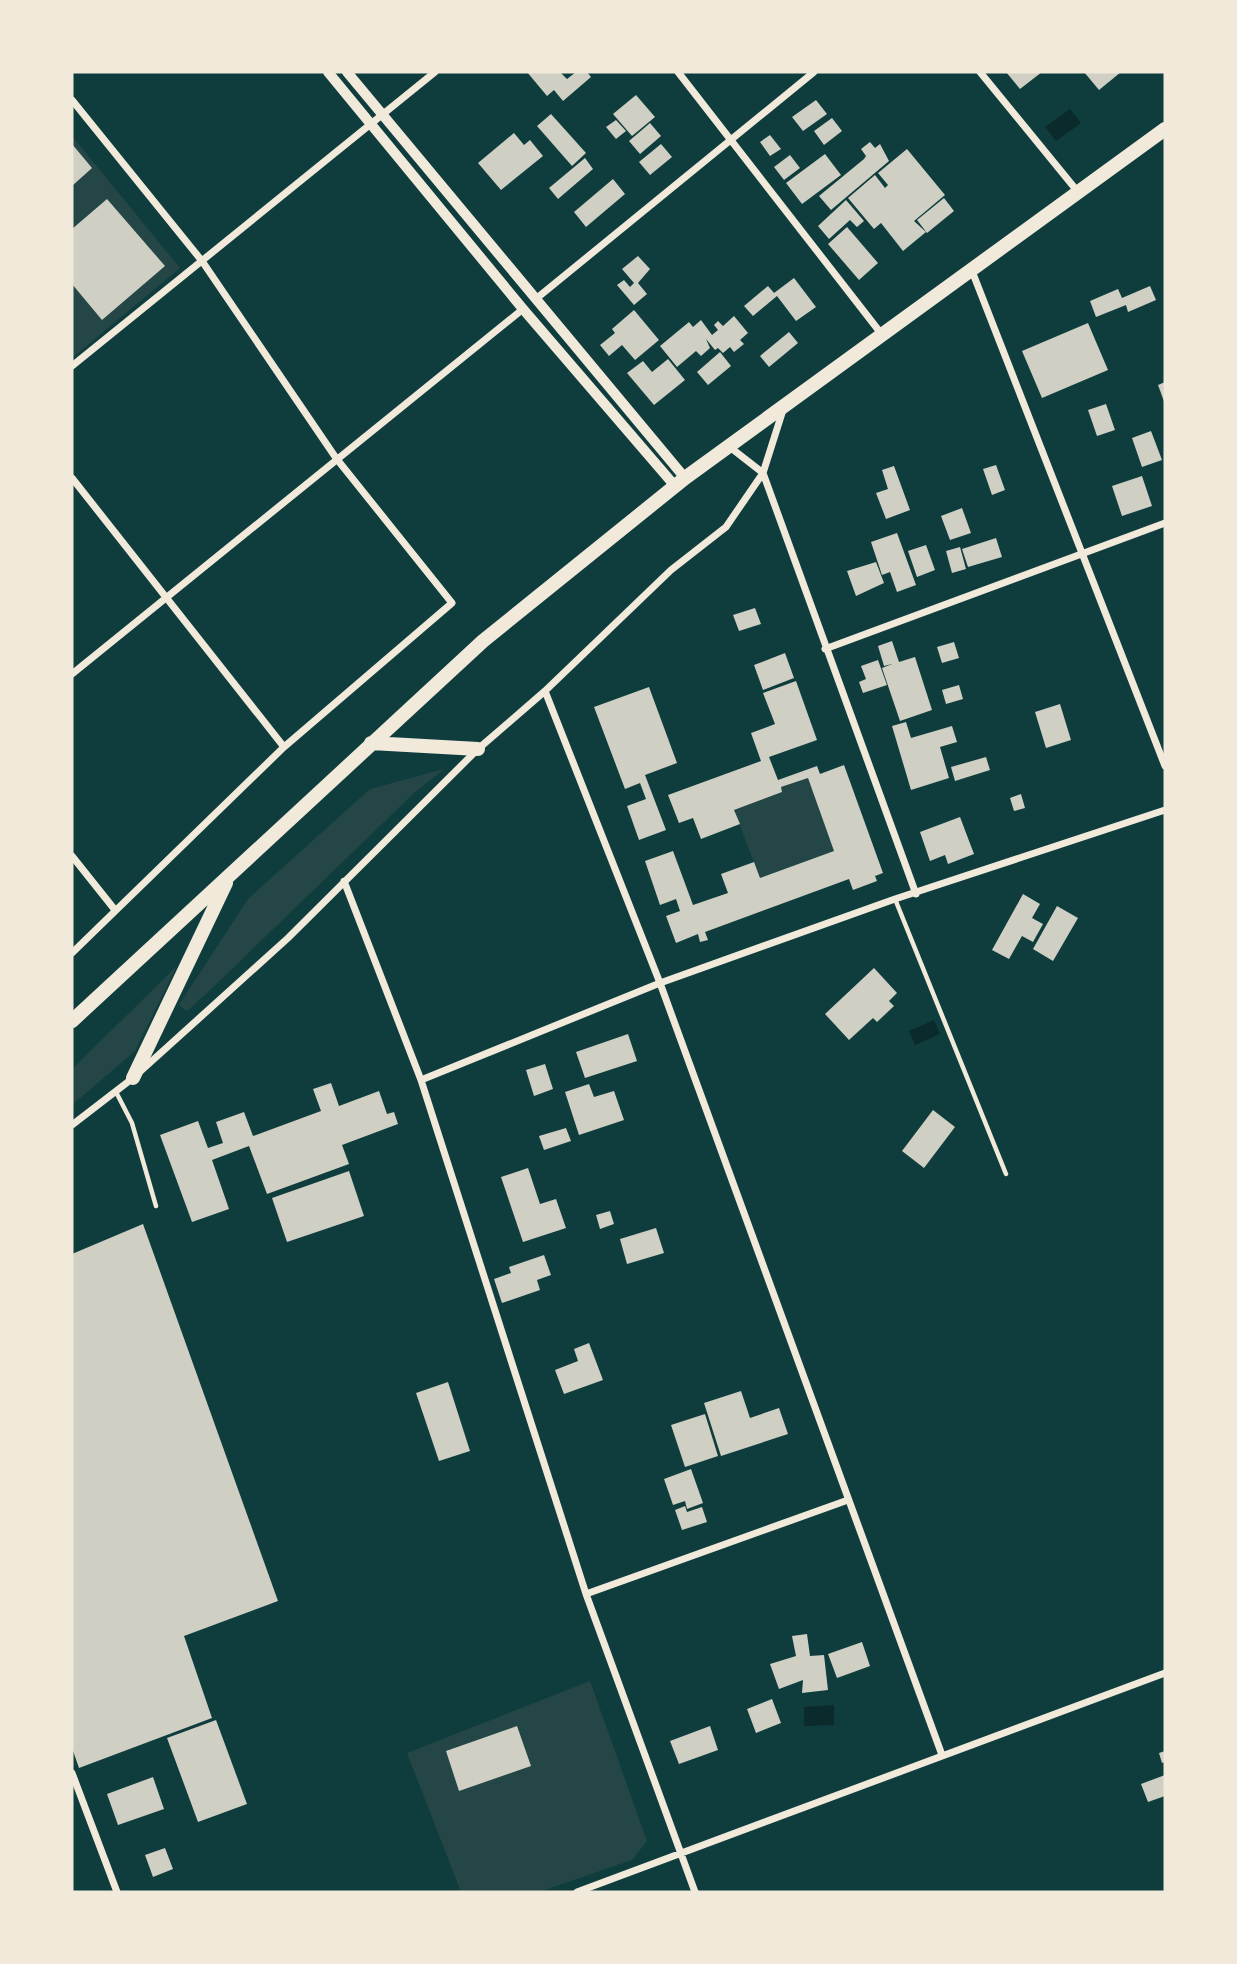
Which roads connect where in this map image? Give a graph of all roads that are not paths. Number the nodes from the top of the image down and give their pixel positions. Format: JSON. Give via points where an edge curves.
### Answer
{"nodes":[{"id":1,"x":328,"y":72,"type":"edge"},
{"id":2,"x":347,"y":72,"type":"edge"},
{"id":3,"x":435,"y":72,"type":"edge"},
{"id":4,"x":678,"y":72,"type":"edge"},
{"id":5,"x":814,"y":72,"type":"edge"},
{"id":6,"x":980,"y":72,"type":"edge"},
{"id":7,"x":72,"y":100,"type":"edge"},
{"id":8,"x":382,"y":115,"type":"junction"},
{"id":9,"x":370,"y":125,"type":"junction"},
{"id":10,"x":1165,"y":129,"type":"edge"},
{"id":11,"x":732,"y":138,"type":"junction"},
{"id":12,"x":1078,"y":193,"type":"junction"},
{"id":13,"x":202,"y":261,"type":"junction"},
{"id":14,"x":972,"y":271,"type":"junction"},
{"id":15,"x":537,"y":298,"type":"junction"},
{"id":16,"x":523,"y":309,"type":"junction"},
{"id":17,"x":883,"y":335,"type":"junction"},
{"id":18,"x":72,"y":366,"type":"edge"},
{"id":19,"x":783,"y":409,"type":"junction"},
{"id":20,"x":731,"y":448,"type":"junction"},
{"id":21,"x":336,"y":458,"type":"junction"},
{"id":22,"x":763,"y":474,"type":"junction"},
{"id":23,"x":72,"y":478,"type":"edge"},
{"id":24,"x":680,"y":482,"type":"junction"},
{"id":25,"x":1165,"y":523,"type":"edge"},
{"id":26,"x":1083,"y":554,"type":"junction"},
{"id":27,"x":167,"y":597,"type":"junction"},
{"id":28,"x":825,"y":649,"type":"junction"},
{"id":29,"x":72,"y":674,"type":"edge"},
{"id":30,"x":545,"y":691,"type":"junction"},
{"id":31,"x":372,"y":743,"type":"junction"},
{"id":32,"x":284,"y":747,"type":"junction"},
{"id":33,"x":478,"y":749,"type":"junction"},
{"id":34,"x":1165,"y":766,"type":"edge"},
{"id":35,"x":1165,"y":810,"type":"edge"},
{"id":36,"x":72,"y":856,"type":"edge"},
{"id":37,"x":228,"y":878,"type":"junction"},
{"id":38,"x":344,"y":881,"type":"junction"},
{"id":39,"x":916,"y":894,"type":"junction"},
{"id":40,"x":895,"y":900,"type":"junction"},
{"id":41,"x":115,"y":910,"type":"junction"},
{"id":42,"x":72,"y":953,"type":"edge"},
{"id":43,"x":660,"y":983,"type":"junction"},
{"id":44,"x":72,"y":1021,"type":"edge"},
{"id":45,"x":133,"y":1078,"type":"junction"},
{"id":46,"x":421,"y":1080,"type":"junction"},
{"id":47,"x":116,"y":1092,"type":"junction"},
{"id":48,"x":72,"y":1125,"type":"edge"},
{"id":49,"x":1006,"y":1174,"type":"dead end"},
{"id":50,"x":156,"y":1206,"type":"dead end"},
{"id":51,"x":848,"y":1500,"type":"junction"},
{"id":52,"x":586,"y":1594,"type":"junction"},
{"id":53,"x":1165,"y":1672,"type":"edge"},
{"id":54,"x":942,"y":1755,"type":"junction"},
{"id":55,"x":72,"y":1776,"type":"edge"},
{"id":56,"x":680,"y":1854,"type":"junction"},
{"id":57,"x":117,"y":1892,"type":"edge"},
{"id":58,"x":577,"y":1892,"type":"edge"},
{"id":59,"x":695,"y":1892,"type":"edge"}],
"edges":[{"from":1,"to":9,"type":"main road"},
{"from":2,"to":8,"type":"main road"},
{"from":3,"to":8,"type":"street"},
{"from":4,"to":11,"type":"street"},
{"from":5,"to":11,"type":"street"},
{"from":6,"to":12,"type":"street"},
{"from":7,"to":13,"type":"street"},
{"from":8,"to":9,"type":"street"},
{"from":8,"to":15,"type":"main road"},
{"from":9,"to":13,"type":"street"},
{"from":9,"to":16,"type":"main road"},
{"from":10,"to":12,"type":"highway"},
{"from":11,"to":15,"type":"street"},
{"from":11,"to":17,"type":"street"},
{"from":12,"to":14,"type":"highway"},
{"from":13,"to":18,"type":"street"},
{"from":13,"to":21,"type":"street"},
{"from":14,"to":17,"type":"highway"},
{"from":14,"to":26,"type":"street"},
{"from":15,"to":24,"type":"main road"},
{"from":16,"to":21,"type":"street"},
{"from":16,"to":24,"type":"main road"},
{"from":17,"to":19,"type":"highway"},
{"from":19,"to":20,"type":"highway"},
{"from":19,"to":22,"type":"street"},
{"from":20,"to":22,"type":"street"},
{"from":20,"to":24,"type":"highway"},
{"from":21,"to":27,"type":"street"},
{"from":21,"to":32,"type":"street","via":[[452,603]]},
{"from":22,"to":28,"type":"street"},
{"from":22,"to":30,"type":"street","via":[[726,527],[671,570]]},
{"from":23,"to":27,"type":"street"},
{"from":24,"to":31,"type":"highway","via":[[483,641]]},
{"from":25,"to":26,"type":"street"},
{"from":26,"to":28,"type":"street"},
{"from":26,"to":34,"type":"street"},
{"from":27,"to":29,"type":"street"},
{"from":27,"to":32,"type":"street"},
{"from":28,"to":39,"type":"street"},
{"from":30,"to":33,"type":"street"},
{"from":30,"to":43,"type":"street"},
{"from":31,"to":33,"type":"highway"},
{"from":31,"to":37,"type":"highway"},
{"from":32,"to":41,"type":"street"},
{"from":33,"to":38,"type":"street"},
{"from":35,"to":39,"type":"street"},
{"from":36,"to":41,"type":"street"},
{"from":37,"to":44,"type":"highway"},
{"from":37,"to":45,"type":"highway"},
{"from":38,"to":45,"type":"street","via":[[288,939]]},
{"from":38,"to":46,"type":"street"},
{"from":39,"to":40,"type":"street"},
{"from":40,"to":43,"type":"street"},
{"from":40,"to":49,"type":"lane"},
{"from":41,"to":42,"type":"street"},
{"from":43,"to":46,"type":"street"},
{"from":43,"to":51,"type":"street"},
{"from":45,"to":47,"type":"street"},
{"from":46,"to":52,"type":"street"},
{"from":47,"to":48,"type":"street"},
{"from":47,"to":50,"type":"lane","via":[[132,1123]]},
{"from":51,"to":52,"type":"street"},
{"from":51,"to":54,"type":"street"},
{"from":52,"to":56,"type":"street"},
{"from":53,"to":54,"type":"street"},
{"from":54,"to":56,"type":"street"},
{"from":55,"to":57,"type":"street"},
{"from":56,"to":58,"type":"street"},
{"from":56,"to":59,"type":"street"}]}
